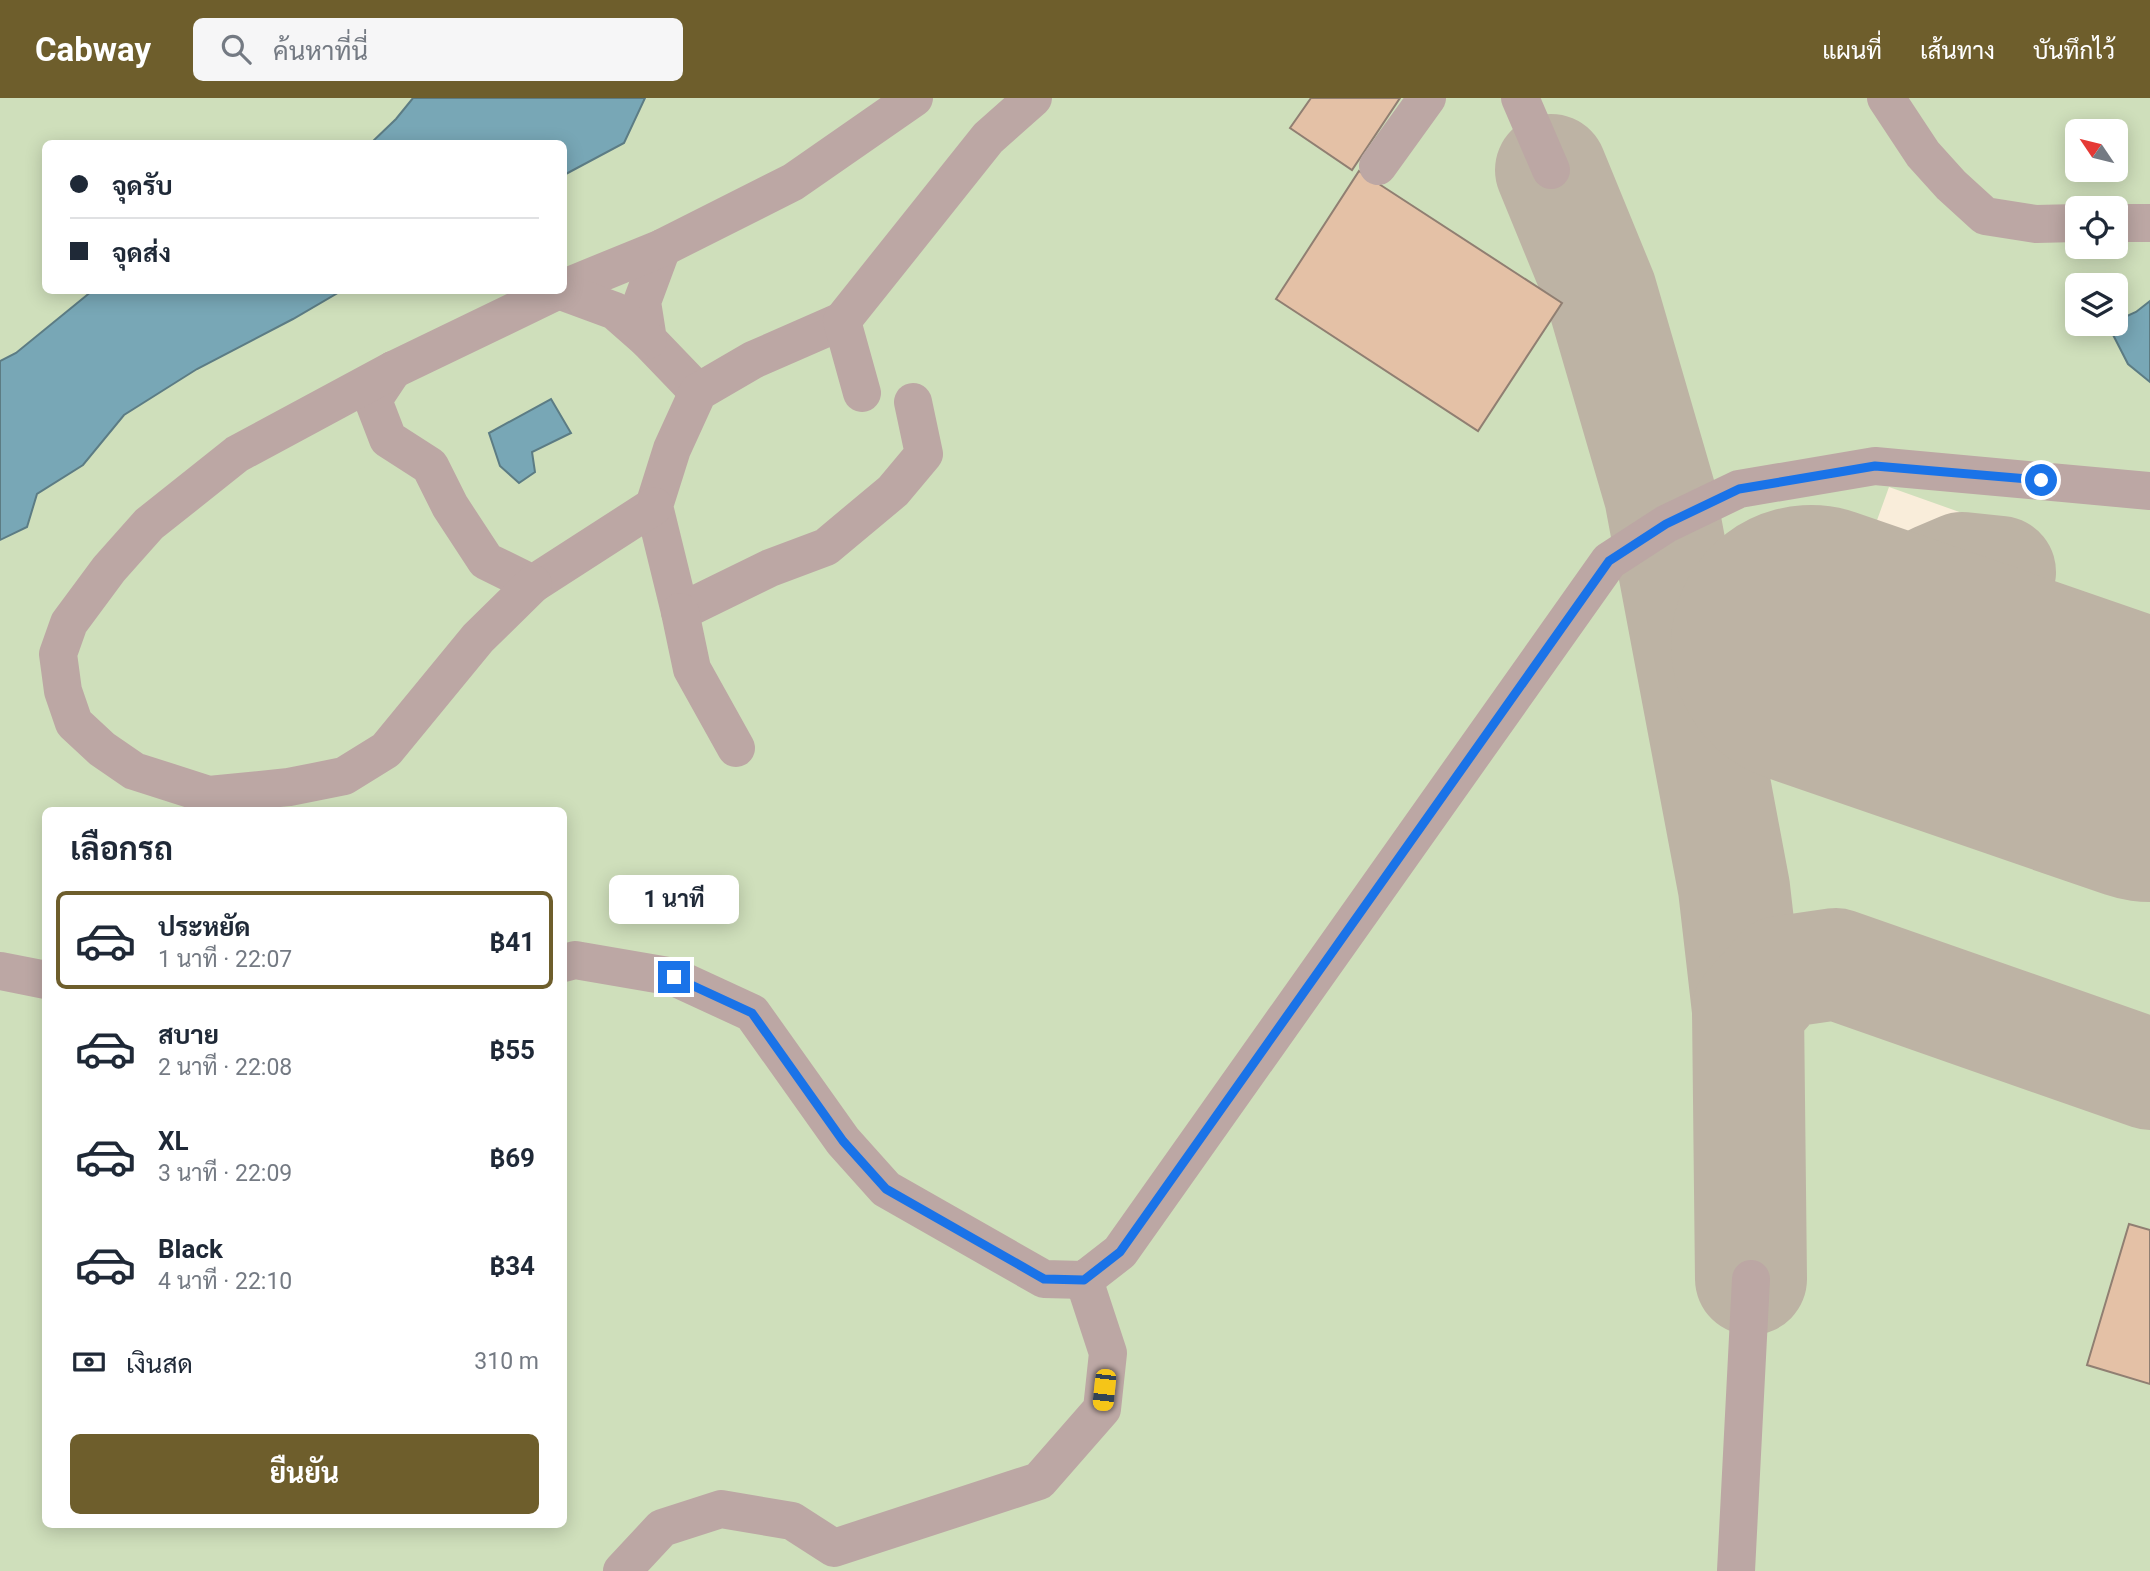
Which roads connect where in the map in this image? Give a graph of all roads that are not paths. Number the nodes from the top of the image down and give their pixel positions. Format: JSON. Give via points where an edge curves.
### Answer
{"nodes":[{"id":1,"x":914,"y":98,"type":"edge"},
{"id":2,"x":1033,"y":98,"type":"edge"},
{"id":3,"x":1427,"y":98,"type":"edge"},
{"id":4,"x":1520,"y":98,"type":"edge"},
{"id":5,"x":1886,"y":98,"type":"edge"},
{"id":6,"x":1378,"y":166,"type":"dead end"},
{"id":7,"x":1551,"y":170,"type":"dead end"},
{"id":8,"x":2065,"y":223,"type":"edge"},
{"id":9,"x":2128,"y":223,"type":"edge"},
{"id":10,"x":2150,"y":223,"type":"edge"},
{"id":11,"x":662,"y":248,"type":"junction"},
{"id":12,"x":567,"y":287,"type":"edge"},
{"id":13,"x":552,"y":294,"type":"edge"},
{"id":14,"x":567,"y":294,"type":"edge"},
{"id":15,"x":842,"y":321,"type":"junction"},
{"id":16,"x":648,"y":340,"type":"junction"},
{"id":17,"x":393,"y":370,"type":"junction"},
{"id":18,"x":698,"y":392,"type":"junction"},
{"id":19,"x":862,"y":393,"type":"dead end"},
{"id":20,"x":913,"y":402,"type":"dead end"},
{"id":21,"x":2150,"y":491,"type":"edge"},
{"id":22,"x":653,"y":506,"type":"junction"},
{"id":23,"x":533,"y":584,"type":"junction"},
{"id":24,"x":680,"y":612,"type":"junction"},
{"id":25,"x":736,"y":748,"type":"dead end"},
{"id":26,"x":567,"y":962,"type":"edge"},
{"id":27,"x":0,"y":971,"type":"edge"},
{"id":28,"x":42,"y":979,"type":"edge"},
{"id":29,"x":1751,"y":1279,"type":"dead end"},
{"id":30,"x":1084,"y":1280,"type":"junction"},
{"id":31,"x":622,"y":1571,"type":"edge"},
{"id":32,"x":1737,"y":1571,"type":"edge"}],
"edges":[{"from":1,"to":11,"type":"street","via":[[793,182]]},
{"from":2,"to":15,"type":"street","via":[[988,138]]},
{"from":3,"to":6,"type":"street"},
{"from":4,"to":7,"type":"street"},
{"from":5,"to":8,"type":"street","via":[[1923,154],[1985,216]]},
{"from":9,"to":10,"type":"street"},
{"from":11,"to":12,"type":"street"},
{"from":11,"to":16,"type":"street","via":[[642,302]]},
{"from":13,"to":17,"type":"street"},
{"from":14,"to":16,"type":"street","via":[[615,311]]},
{"from":15,"to":18,"type":"street","via":[[753,360]]},
{"from":15,"to":19,"type":"street"},
{"from":16,"to":18,"type":"street"},
{"from":17,"to":23,"type":"street","via":[[373,400],[388,439],[430,466],[486,561]]},
{"from":17,"to":23,"type":"street","via":[[237,454],[149,524],[69,623],[58,654],[74,723],[134,771],[209,795],[344,776],[386,750],[478,638]]},
{"from":18,"to":22,"type":"street"},
{"from":20,"to":24,"type":"street","via":[[924,454],[893,491],[826,547],[770,568]]},
{"from":21,"to":30,"type":"street","via":[[1875,466],[1739,489],[1666,524],[1609,561],[1120,1252]]},
{"from":22,"to":23,"type":"street"},
{"from":22,"to":24,"type":"street"},
{"from":24,"to":25,"type":"street","via":[[692,669]]},
{"from":26,"to":30,"type":"street","via":[[674,977],[752,1013],[843,1141],[886,1189],[1044,1279]]},
{"from":27,"to":28,"type":"street"},
{"from":29,"to":32,"type":"street"},
{"from":30,"to":31,"type":"street","via":[[1108,1353],[1102,1409],[1039,1481],[834,1548],[792,1521],[722,1509],[662,1528]]}]}
